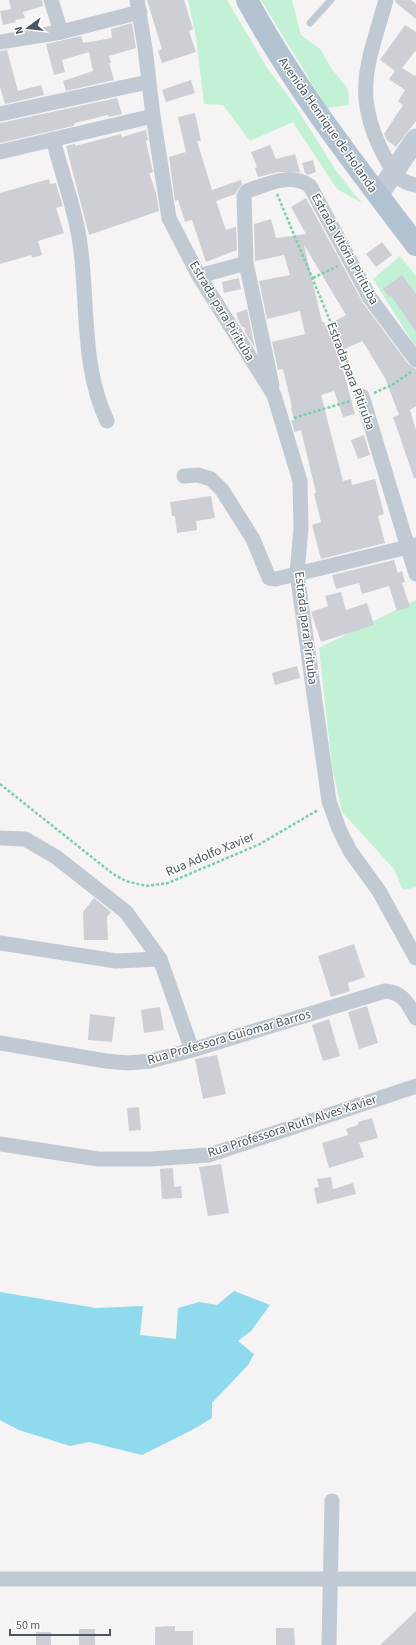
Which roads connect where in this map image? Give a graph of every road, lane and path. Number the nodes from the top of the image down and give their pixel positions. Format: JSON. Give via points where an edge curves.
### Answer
{"nodes":[{"id":1,"x":51,"y":0,"type":"edge"},
{"id":2,"x":247,"y":0,"type":"edge"},
{"id":3,"x":332,"y":0,"type":"edge"},
{"id":4,"x":386,"y":0,"type":"edge"},
{"id":5,"x":138,"y":6,"type":"edge"},
{"id":6,"x":310,"y":23,"type":"dead end"},
{"id":7,"x":61,"y":32,"type":"junction"},
{"id":8,"x":0,"y":42,"type":"edge"},
{"id":9,"x":148,"y":82,"type":"junction"},
{"id":10,"x":0,"y":114,"type":"edge"},
{"id":11,"x":153,"y":116,"type":"junction"},
{"id":12,"x":416,"y":139,"type":"edge"},
{"id":13,"x":53,"y":140,"type":"junction"},
{"id":14,"x":0,"y":152,"type":"edge"},
{"id":15,"x":394,"y":173,"type":"junction"},
{"id":16,"x":272,"y":182,"type":"junction"},
{"id":17,"x":416,"y":185,"type":"edge"},
{"id":18,"x":378,"y":195,"type":"junction"},
{"id":19,"x":416,"y":245,"type":"edge"},
{"id":20,"x":351,"y":260,"type":"junction"},
{"id":21,"x":246,"y":262,"type":"junction"},
{"id":22,"x":199,"y":276,"type":"junction"},
{"id":23,"x":314,"y":278,"type":"junction"},
{"id":24,"x":414,"y":352,"type":"edge"},
{"id":25,"x":416,"y":368,"type":"edge"},
{"id":26,"x":274,"y":395,"type":"junction"},
{"id":27,"x":362,"y":396,"type":"junction"},
{"id":28,"x":107,"y":421,"type":"dead end"},
{"id":29,"x":281,"y":422,"type":"junction"},
{"id":30,"x":184,"y":476,"type":"dead end"},
{"id":31,"x":412,"y":547,"type":"edge"},
{"id":32,"x":297,"y":573,"type":"junction"},
{"id":33,"x":416,"y":574,"type":"edge"},
{"id":34,"x":0,"y":784,"type":"edge"},
{"id":35,"x":329,"y":801,"type":"junction"},
{"id":36,"x":0,"y":838,"type":"edge"},
{"id":37,"x":0,"y":943,"type":"edge"},
{"id":38,"x":416,"y":958,"type":"edge"},
{"id":39,"x":160,"y":959,"type":"junction"},
{"id":40,"x":416,"y":1018,"type":"edge"},
{"id":41,"x":0,"y":1044,"type":"edge"},
{"id":42,"x":192,"y":1050,"type":"junction"},
{"id":43,"x":416,"y":1086,"type":"edge"},
{"id":44,"x":0,"y":1144,"type":"edge"},
{"id":45,"x":332,"y":1501,"type":"dead end"},
{"id":46,"x":330,"y":1578,"type":"junction"},
{"id":47,"x":0,"y":1579,"type":"edge"},
{"id":48,"x":416,"y":1579,"type":"edge"},
{"id":49,"x":329,"y":1645,"type":"edge"}],
"edges":[{"from":1,"to":7,"type":"street"},
{"from":2,"to":18,"type":"main road","name":"Avenida Henrique de Holanda","via":[[306,95]]},
{"from":3,"to":6,"type":"lane"},
{"from":4,"to":15,"type":"street","via":[[365,79],[366,107],[374,134]]},
{"from":5,"to":7,"type":"street"},
{"from":5,"to":9,"type":"street","name":"Estrada para Pirituba"},
{"from":7,"to":8,"type":"street"},
{"from":9,"to":10,"type":"street"},
{"from":9,"to":11,"type":"street","name":"Estrada para Pirituba"},
{"from":11,"to":13,"type":"street"},
{"from":11,"to":22,"type":"street","name":"Estrada para Pirituba","via":[[170,218]]},
{"from":12,"to":15,"type":"main road"},
{"from":13,"to":14,"type":"street"},
{"from":13,"to":28,"type":"street","via":[[79,237],[87,340],[100,406]]},
{"from":15,"to":17,"type":"street","via":[[406,184]]},
{"from":15,"to":18,"type":"main road"},
{"from":16,"to":20,"type":"street","name":"Estrada Vitória Pirituba","via":[[297,179],[310,186]]},
{"from":16,"to":21,"type":"street","name":"Estrada Vitória Pirituba","via":[[248,191],[244,196]]},
{"from":16,"to":23,"type":"path","name":"Estrada para Pitiruba"},
{"from":18,"to":19,"type":"main road","name":"Avenida Henrique de Holanda"},
{"from":20,"to":23,"type":"path"},
{"from":20,"to":24,"type":"street","name":"Estrada Vitória Pirituba","via":[[370,298]]},
{"from":21,"to":22,"type":"street"},
{"from":21,"to":26,"type":"street","name":"Estrada Vitória Pirituba"},
{"from":22,"to":26,"type":"street","name":"Estrada para Pirituba"},
{"from":23,"to":27,"type":"path","name":"Estrada para Pitiruba"},
{"from":25,"to":27,"type":"path","via":[[392,386]]},
{"from":26,"to":29,"type":"street","name":"Estrada para Pirituba"},
{"from":27,"to":29,"type":"path","via":[[322,411]]},
{"from":27,"to":31,"type":"street","name":"Estrada para Pitiruba"},
{"from":29,"to":32,"type":"street","name":"Estrada para Pirituba","via":[[294,455],[300,481],[301,528]]},
{"from":30,"to":32,"type":"street","via":[[198,475],[211,479],[222,490],[254,539],[269,578],[276,579]]},
{"from":31,"to":32,"type":"street"},
{"from":31,"to":33,"type":"street","name":"Estrada para Pitiruba"},
{"from":32,"to":35,"type":"street","name":"Estrada para Pirituba"},
{"from":34,"to":35,"type":"path","name":"Rua Adolfo Xavier","via":[[113,874],[126,881],[146,886],[168,883],[260,844],[312,815]]},
{"from":35,"to":38,"type":"street","name":"Estrada para Pirituba","via":[[350,851],[379,891]]},
{"from":36,"to":39,"type":"street","via":[[25,840],[56,857],[126,912]]},
{"from":37,"to":39,"type":"street","via":[[116,961]]},
{"from":39,"to":42,"type":"street"},
{"from":40,"to":42,"type":"street","name":"Rua Professora Guiomar Barros","via":[[404,998],[394,991],[385,990]]},
{"from":41,"to":42,"type":"street","name":"Rua Professora Guiomar Barros","via":[[106,1062],[128,1063],[150,1061]]},
{"from":43,"to":44,"type":"street","name":"Rua Professora Ruth Alves Xavier","via":[[209,1155],[98,1159]]},
{"from":45,"to":46,"type":"street"},
{"from":46,"to":47,"type":"street"},
{"from":46,"to":48,"type":"street"},
{"from":46,"to":49,"type":"street"}]}
